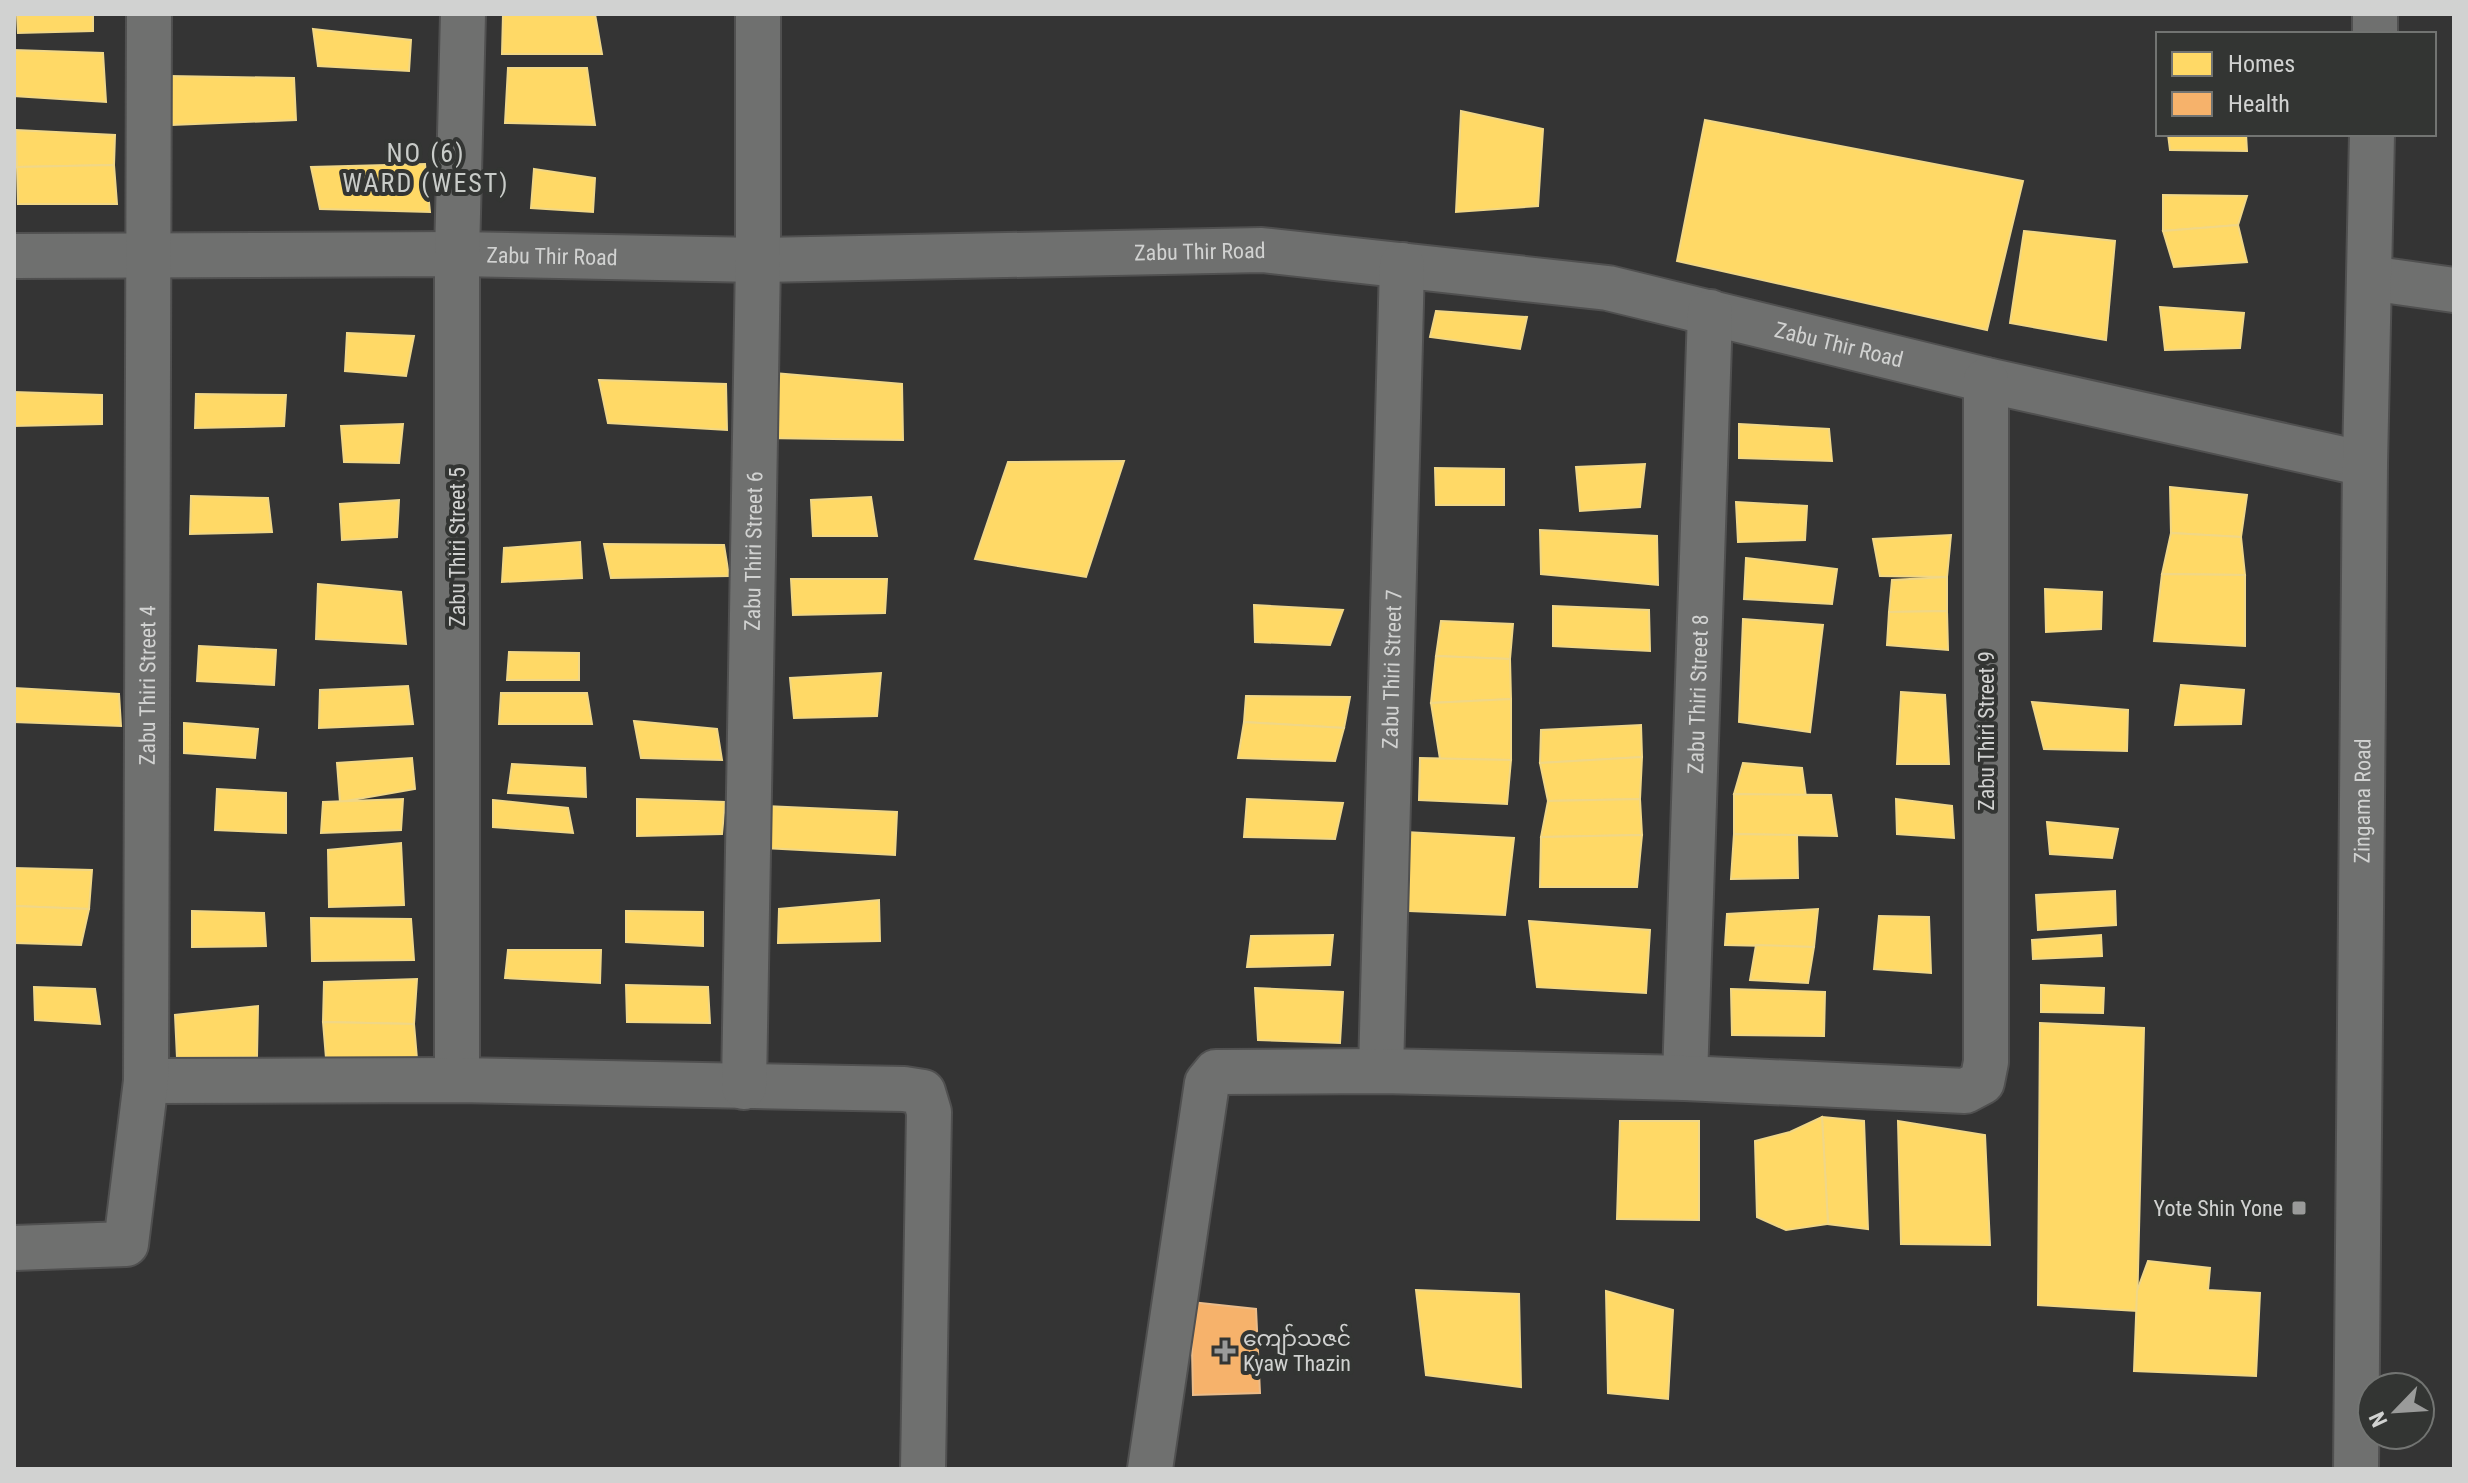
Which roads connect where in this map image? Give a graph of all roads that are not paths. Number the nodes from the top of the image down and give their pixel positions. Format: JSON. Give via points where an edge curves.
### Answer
{"nodes":[{"id":1,"x":149,"y":14,"type":"edge"},
{"id":2,"x":463,"y":14,"type":"edge"},
{"id":3,"x":758,"y":14,"type":"edge"},
{"id":4,"x":2372,"y":136,"type":"edge"},
{"id":5,"x":457,"y":254,"type":"junction"},
{"id":6,"x":147,"y":255,"type":"junction"},
{"id":7,"x":14,"y":256,"type":"edge"},
{"id":8,"x":758,"y":260,"type":"junction"},
{"id":9,"x":1402,"y":265,"type":"junction"},
{"id":10,"x":2369,"y":278,"type":"junction"},
{"id":11,"x":2454,"y":290,"type":"edge"},
{"id":12,"x":1710,"y":312,"type":"junction"},
{"id":13,"x":1986,"y":380,"type":"junction"},
{"id":14,"x":2365,"y":464,"type":"junction"},
{"id":15,"x":1381,"y":1071,"type":"junction"},
{"id":16,"x":1685,"y":1078,"type":"junction"},
{"id":17,"x":457,"y":1080,"type":"junction"},
{"id":18,"x":146,"y":1081,"type":"junction"},
{"id":19,"x":744,"y":1087,"type":"junction"},
{"id":20,"x":14,"y":1248,"type":"edge"},
{"id":21,"x":923,"y":1469,"type":"edge"},
{"id":22,"x":1150,"y":1469,"type":"edge"},
{"id":23,"x":2356,"y":1469,"type":"edge"}],
"edges":[{"from":1,"to":6,"type":"street","name":"Zabu Thiri Street 4"},
{"from":2,"to":5,"type":"street","name":"Zabu Thiri Street 5"},
{"from":3,"to":8,"type":"street","name":"Zabu Thiri Street 6"},
{"from":4,"to":10,"type":"street","name":"Zingama Road"},
{"from":5,"to":6,"type":"street","name":"Zabu Thir Road"},
{"from":5,"to":8,"type":"street","name":"Zabu Thir Road"},
{"from":5,"to":17,"type":"street","name":"Zabu Thiri Street 5"},
{"from":6,"to":7,"type":"street","name":"Zabu Thir Road"},
{"from":6,"to":18,"type":"street","name":"Zabu Thiri Street 4"},
{"from":8,"to":9,"type":"street","name":"Zabu Thir Road","via":[[1262,250]]},
{"from":8,"to":19,"type":"street","name":"Zabu Thiri Street 6"},
{"from":9,"to":12,"type":"street","name":"Zabu Thir Road","via":[[1608,288]]},
{"from":9,"to":15,"type":"street","name":"Zabu Thiri Street 7"},
{"from":10,"to":11,"type":"street"},
{"from":10,"to":14,"type":"street","name":"Zingama Road"},
{"from":12,"to":13,"type":"street","name":"Zabu Thir Road"},
{"from":12,"to":16,"type":"street","name":"Zabu Thiri Street 8"},
{"from":13,"to":14,"type":"street","name":"Zabu Thir Road"},
{"from":13,"to":16,"type":"street","name":"Zabu Thiri Street 9","via":[[1982,1082],[1965,1091]]},
{"from":14,"to":23,"type":"street","name":"Zingama Road"},
{"from":15,"to":16,"type":"street"},
{"from":15,"to":22,"type":"street","via":[[1231,1070],[1216,1072],[1207,1083]]},
{"from":17,"to":18,"type":"street"},
{"from":17,"to":19,"type":"street"},
{"from":18,"to":20,"type":"street","name":"Zabu Thiri Street 4","via":[[126,1244]]},
{"from":19,"to":21,"type":"street","via":[[923,1092],[929,1112]]}]}
